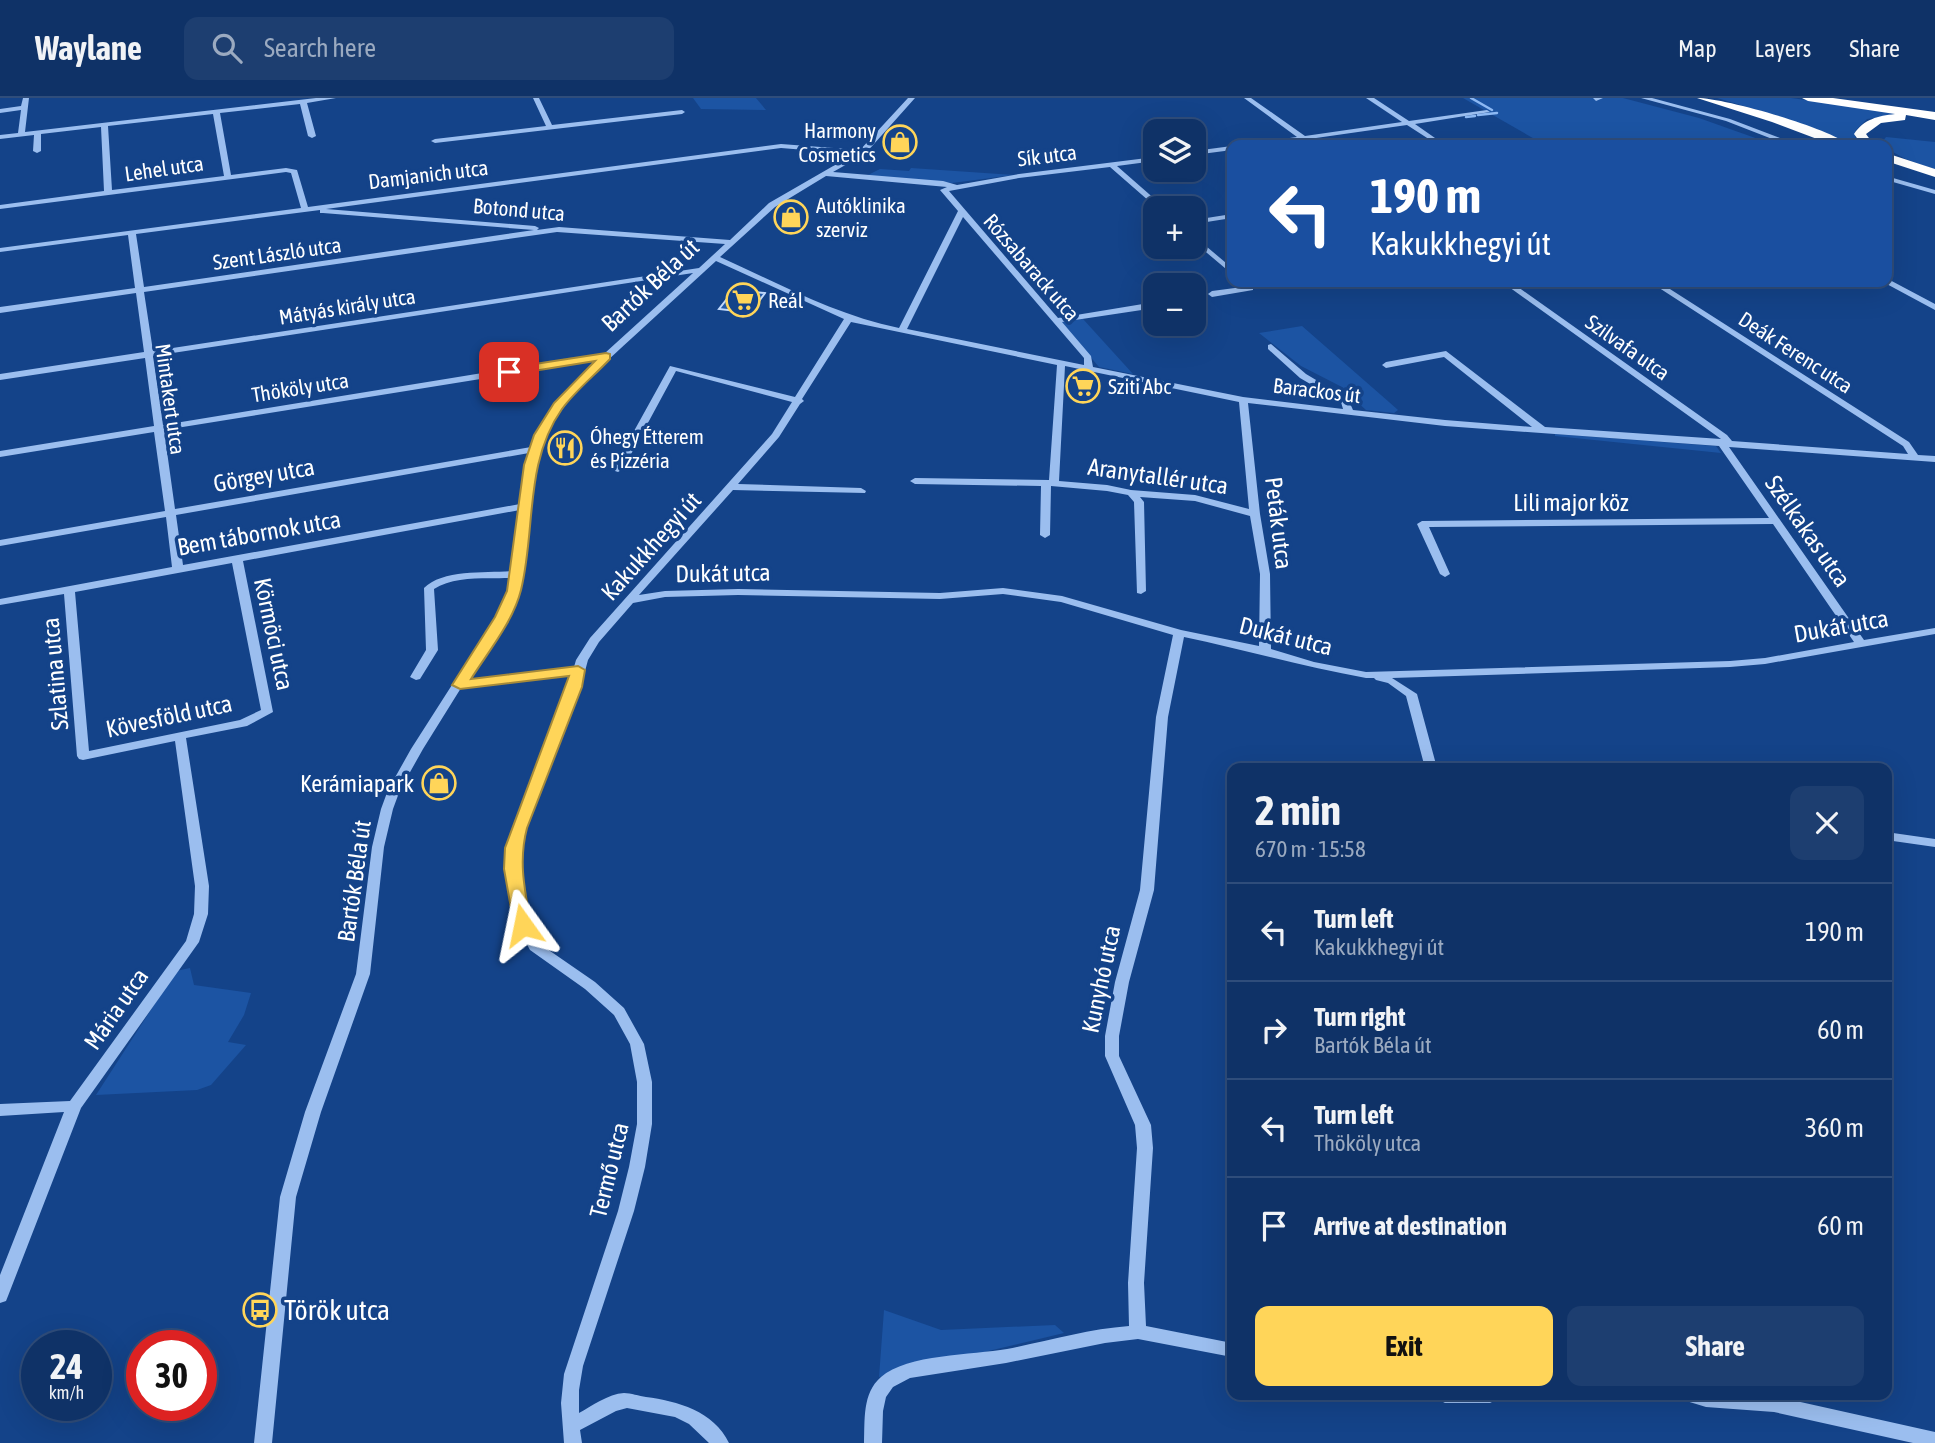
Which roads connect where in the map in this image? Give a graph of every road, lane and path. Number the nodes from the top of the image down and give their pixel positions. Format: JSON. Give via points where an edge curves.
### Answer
{"nodes":[{"id":1,"x":26,"y":98,"type":"edge"},
{"id":2,"x":333,"y":98,"type":"edge"},
{"id":3,"x":536,"y":98,"type":"edge"},
{"id":4,"x":912,"y":98,"type":"edge"},
{"id":5,"x":1247,"y":98,"type":"edge"},
{"id":6,"x":1369,"y":98,"type":"edge"},
{"id":7,"x":1644,"y":98,"type":"edge"},
{"id":8,"x":1703,"y":98,"type":"edge"},
{"id":9,"x":1808,"y":98,"type":"edge"},
{"id":10,"x":1862,"y":98,"type":"edge"},
{"id":11,"x":303,"y":102,"type":"junction"},
{"id":12,"x":24,"y":108,"type":"junction"},
{"id":13,"x":1935,"y":108,"type":"edge"},
{"id":14,"x":0,"y":111,"type":"edge"},
{"id":15,"x":216,"y":112,"type":"junction"},
{"id":16,"x":682,"y":112,"type":"dead end"},
{"id":17,"x":1487,"y":112,"type":"dead end"},
{"id":18,"x":1935,"y":116,"type":"edge"},
{"id":19,"x":1408,"y":123,"type":"junction"},
{"id":20,"x":104,"y":125,"type":"junction"},
{"id":21,"x":550,"y":128,"type":"junction"},
{"id":22,"x":38,"y":133,"type":"junction"},
{"id":23,"x":21,"y":135,"type":"junction"},
{"id":24,"x":312,"y":136,"type":"dead end"},
{"id":25,"x":0,"y":137,"type":"edge"},
{"id":26,"x":1304,"y":138,"type":"junction"},
{"id":27,"x":1290,"y":140,"type":"edge"},
{"id":28,"x":1307,"y":140,"type":"edge"},
{"id":29,"x":1434,"y":140,"type":"edge"},
{"id":30,"x":1781,"y":140,"type":"edge"},
{"id":31,"x":1830,"y":140,"type":"edge"},
{"id":32,"x":1864,"y":140,"type":"edge"},
{"id":33,"x":435,"y":141,"type":"dead end"},
{"id":34,"x":1227,"y":149,"type":"edge"},
{"id":35,"x":37,"y":150,"type":"dead end"},
{"id":36,"x":1206,"y":151,"type":"edge"},
{"id":37,"x":862,"y":152,"type":"junction"},
{"id":38,"x":1892,"y":158,"type":"edge"},
{"id":39,"x":1143,"y":161,"type":"edge"},
{"id":40,"x":1112,"y":165,"type":"junction"},
{"id":41,"x":1892,"y":165,"type":"edge"},
{"id":42,"x":1935,"y":173,"type":"edge"},
{"id":43,"x":826,"y":174,"type":"junction"},
{"id":44,"x":228,"y":177,"type":"junction"},
{"id":45,"x":1935,"y":179,"type":"edge"},
{"id":46,"x":1892,"y":180,"type":"edge"},
{"id":47,"x":955,"y":187,"type":"junction"},
{"id":48,"x":944,"y":190,"type":"joint"},
{"id":49,"x":1935,"y":192,"type":"edge"},
{"id":50,"x":108,"y":193,"type":"junction"},
{"id":51,"x":1147,"y":196,"type":"edge"},
{"id":52,"x":0,"y":207,"type":"edge"},
{"id":53,"x":305,"y":209,"type":"junction"},
{"id":54,"x":961,"y":213,"type":"junction"},
{"id":55,"x":1227,"y":217,"type":"edge"},
{"id":56,"x":1206,"y":220,"type":"edge"},
{"id":57,"x":559,"y":229,"type":"junction"},
{"id":58,"x":132,"y":233,"type":"junction"},
{"id":59,"x":731,"y":242,"type":"junction"},
{"id":60,"x":1206,"y":248,"type":"edge"},
{"id":61,"x":0,"y":250,"type":"edge"},
{"id":62,"x":714,"y":257,"type":"junction"},
{"id":63,"x":1227,"y":267,"type":"edge"},
{"id":64,"x":699,"y":270,"type":"junction"},
{"id":65,"x":1892,"y":283,"type":"edge"},
{"id":66,"x":1249,"y":287,"type":"edge"},
{"id":67,"x":1513,"y":287,"type":"edge"},
{"id":68,"x":1662,"y":287,"type":"edge"},
{"id":69,"x":138,"y":290,"type":"junction"},
{"id":70,"x":1212,"y":294,"type":"dead end"},
{"id":71,"x":1143,"y":307,"type":"edge"},
{"id":72,"x":1935,"y":307,"type":"edge"},
{"id":73,"x":0,"y":310,"type":"edge"},
{"id":74,"x":849,"y":318,"type":"junction"},
{"id":75,"x":1055,"y":320,"type":"junction"},
{"id":76,"x":902,"y":331,"type":"junction"},
{"id":77,"x":1271,"y":347,"type":"dead end"},
{"id":78,"x":147,"y":355,"type":"junction"},
{"id":79,"x":606,"y":356,"type":"junction"},
{"id":80,"x":1062,"y":363,"type":"junction"},
{"id":81,"x":1386,"y":365,"type":"dead end"},
{"id":82,"x":1089,"y":368,"type":"junction"},
{"id":83,"x":0,"y":377,"type":"edge"},
{"id":84,"x":1243,"y":400,"type":"junction"},
{"id":85,"x":799,"y":401,"type":"junction"},
{"id":86,"x":1349,"y":413,"type":"junction"},
{"id":87,"x":158,"y":428,"type":"junction"},
{"id":88,"x":1542,"y":430,"type":"junction"},
{"id":89,"x":1725,"y":442,"type":"junction"},
{"id":90,"x":535,"y":449,"type":"junction"},
{"id":91,"x":0,"y":454,"type":"edge"},
{"id":92,"x":1914,"y":456,"type":"junction"},
{"id":93,"x":1935,"y":459,"type":"edge"},
{"id":94,"x":618,"y":469,"type":"dead end"},
{"id":95,"x":915,"y":481,"type":"dead end"},
{"id":96,"x":1050,"y":483,"type":"junction"},
{"id":97,"x":733,"y":487,"type":"junction"},
{"id":98,"x":862,"y":491,"type":"dead end"},
{"id":99,"x":1131,"y":493,"type":"junction"},
{"id":100,"x":526,"y":506,"type":"junction"},
{"id":101,"x":169,"y":513,"type":"junction"},
{"id":102,"x":1255,"y":514,"type":"junction"},
{"id":103,"x":1775,"y":521,"type":"junction"},
{"id":104,"x":1045,"y":535,"type":"dead end"},
{"id":105,"x":0,"y":543,"type":"edge"},
{"id":106,"x":237,"y":559,"type":"junction"},
{"id":107,"x":178,"y":569,"type":"junction"},
{"id":108,"x":517,"y":574,"type":"junction"},
{"id":109,"x":1445,"y":574,"type":"dead end"},
{"id":110,"x":69,"y":590,"type":"junction"},
{"id":111,"x":1142,"y":591,"type":"dead end"},
{"id":112,"x":632,"y":600,"type":"junction"},
{"id":113,"x":0,"y":602,"type":"edge"},
{"id":114,"x":1935,"y":631,"type":"edge"},
{"id":115,"x":1179,"y":633,"type":"junction"},
{"id":116,"x":1861,"y":644,"type":"junction"},
{"id":117,"x":1265,"y":651,"type":"junction"},
{"id":118,"x":578,"y":670,"type":"junction"},
{"id":119,"x":1366,"y":675,"type":"junction"},
{"id":120,"x":415,"y":677,"type":"dead end"},
{"id":121,"x":460,"y":685,"type":"junction"},
{"id":122,"x":262,"y":716,"type":"joint"},
{"id":123,"x":180,"y":736,"type":"junction"},
{"id":124,"x":83,"y":756,"type":"joint"},
{"id":125,"x":1430,"y":763,"type":"edge"},
{"id":126,"x":1892,"y":837,"type":"edge"},
{"id":127,"x":1935,"y":843,"type":"edge"},
{"id":128,"x":74,"y":1106,"type":"junction"},
{"id":129,"x":0,"y":1110,"type":"edge"},
{"id":130,"x":0,"y":1296,"type":"edge"},
{"id":131,"x":1139,"y":1332,"type":"junction"},
{"id":132,"x":1227,"y":1349,"type":"edge"},
{"id":133,"x":1736,"y":1400,"type":"edge"},
{"id":134,"x":572,"y":1434,"type":"edge"},
{"id":135,"x":1935,"y":1440,"type":"edge"},
{"id":136,"x":263,"y":1443,"type":"edge"},
{"id":137,"x":720,"y":1443,"type":"edge"},
{"id":138,"x":873,"y":1443,"type":"edge"}],
"edges":[{"from":1,"to":12,"type":"street"},
{"from":2,"to":11,"type":"street"},
{"from":3,"to":21,"type":"street"},
{"from":4,"to":37,"type":"street","name":"Bartók Béla út"},
{"from":5,"to":26,"type":"street"},
{"from":6,"to":19,"type":"street"},
{"from":7,"to":30,"type":"street"},
{"from":8,"to":31,"type":"highway"},
{"from":9,"to":18,"type":"highway"},
{"from":10,"to":13,"type":"highway"},
{"from":11,"to":15,"type":"street"},
{"from":11,"to":24,"type":"street"},
{"from":12,"to":14,"type":"street"},
{"from":12,"to":23,"type":"street"},
{"from":15,"to":20,"type":"street"},
{"from":15,"to":44,"type":"street"},
{"from":16,"to":21,"type":"street"},
{"from":17,"to":19,"type":"street"},
{"from":18,"to":32,"type":"highway","via":[[1870,123],[1861,130]]},
{"from":19,"to":26,"type":"street"},
{"from":19,"to":29,"type":"street"},
{"from":20,"to":22,"type":"street"},
{"from":20,"to":50,"type":"street"},
{"from":21,"to":33,"type":"street"},
{"from":22,"to":23,"type":"street"},
{"from":22,"to":35,"type":"street"},
{"from":23,"to":25,"type":"street"},
{"from":26,"to":27,"type":"street"},
{"from":26,"to":28,"type":"street"},
{"from":34,"to":36,"type":"street"},
{"from":37,"to":43,"type":"street","name":"Bartók Béla út"},
{"from":37,"to":53,"type":"street","name":"Damjanich utca","via":[[788,145]]},
{"from":38,"to":42,"type":"highway"},
{"from":39,"to":40,"type":"street","name":"Sík utca"},
{"from":40,"to":47,"type":"street","name":"Sík utca"},
{"from":40,"to":51,"type":"street"},
{"from":41,"to":45,"type":"highway"},
{"from":43,"to":47,"type":"street"},
{"from":43,"to":59,"type":"street","name":"Bartók Béla út","via":[[772,205]]},
{"from":44,"to":50,"type":"street","name":"Lehel utca"},
{"from":44,"to":53,"type":"street","name":"Lehel utca","via":[[292,170]]},
{"from":46,"to":49,"type":"street"},
{"from":47,"to":48,"type":"street","name":"Sík utca"},
{"from":48,"to":54,"type":"street","name":"Rózsabarack utca"},
{"from":50,"to":52,"type":"street","name":"Lehel utca"},
{"from":53,"to":57,"type":"street","name":"Botond utca"},
{"from":53,"to":58,"type":"street","name":"Damjanich utca"},
{"from":54,"to":75,"type":"street","name":"Rózsabarack utca"},
{"from":54,"to":76,"type":"street"},
{"from":55,"to":56,"type":"street"},
{"from":57,"to":59,"type":"street","name":"Botond utca"},
{"from":57,"to":69,"type":"street","name":"Szent László utca"},
{"from":58,"to":61,"type":"street","name":"Damjanich utca"},
{"from":58,"to":69,"type":"street","name":"Mintakert utca"},
{"from":59,"to":62,"type":"street","name":"Bartók Béla út"},
{"from":60,"to":63,"type":"street"},
{"from":62,"to":64,"type":"street","name":"Bartók Béla út"},
{"from":62,"to":74,"type":"street","name":"Barackos út"},
{"from":64,"to":78,"type":"street","name":"Mátyás király utca"},
{"from":64,"to":79,"type":"street","name":"Bartók Béla út"},
{"from":65,"to":72,"type":"street"},
{"from":66,"to":70,"type":"street"},
{"from":67,"to":89,"type":"street","name":"Szilvafa utca"},
{"from":68,"to":92,"type":"street","name":"Deák Ferenc utca","via":[[1906,444]]},
{"from":69,"to":73,"type":"street","name":"Szent László utca"},
{"from":69,"to":78,"type":"street","name":"Mintakert utca"},
{"from":71,"to":75,"type":"street"},
{"from":74,"to":76,"type":"street","name":"Barackos út"},
{"from":74,"to":85,"type":"street","name":"Kakukkhegyi út"},
{"from":75,"to":82,"type":"street","name":"Rózsabarack utca","via":[[1088,358]]},
{"from":76,"to":80,"type":"street","name":"Barackos út"},
{"from":77,"to":86,"type":"street","via":[[1303,376],[1345,401]]},
{"from":78,"to":83,"type":"street","name":"Mátyás király utca"},
{"from":78,"to":87,"type":"street","name":"Mintakert utca"},
{"from":79,"to":87,"type":"street","name":"Thököly utca"},
{"from":79,"to":90,"type":"street","name":"Bartók Béla út","via":[[558,406]]},
{"from":80,"to":82,"type":"street","name":"Barackos út"},
{"from":80,"to":96,"type":"street"},
{"from":81,"to":88,"type":"street","via":[[1446,354]]},
{"from":82,"to":84,"type":"street","name":"Barackos út"},
{"from":84,"to":86,"type":"street","name":"Barackos út"},
{"from":84,"to":102,"type":"street","name":"Peták utca"},
{"from":85,"to":94,"type":"street","via":[[673,368]]},
{"from":85,"to":97,"type":"street","name":"Kakukkhegyi út"},
{"from":86,"to":88,"type":"street","name":"Barackos út"},
{"from":87,"to":91,"type":"street","name":"Thököly utca"},
{"from":87,"to":101,"type":"street","name":"Mintakert utca"},
{"from":88,"to":89,"type":"street","name":"Barackos út"},
{"from":89,"to":92,"type":"street","name":"Barackos út"},
{"from":89,"to":103,"type":"street","name":"Szélkakas utca"},
{"from":90,"to":100,"type":"street","name":"Bartók Béla út"},
{"from":90,"to":101,"type":"street","name":"Görgey utca"},
{"from":92,"to":93,"type":"street","name":"Barackos út"},
{"from":95,"to":96,"type":"street"},
{"from":96,"to":99,"type":"street","name":"Aranytallér utca"},
{"from":96,"to":104,"type":"street"},
{"from":97,"to":98,"type":"street"},
{"from":97,"to":112,"type":"street","name":"Kakukkhegyi út"},
{"from":99,"to":102,"type":"street","name":"Aranytallér utca","via":[[1195,498]]},
{"from":99,"to":111,"type":"street","via":[[1139,502]]},
{"from":100,"to":106,"type":"street","name":"Bem tábornok utca"},
{"from":100,"to":108,"type":"street","name":"Bartók Béla út"},
{"from":101,"to":105,"type":"street","name":"Görgey utca"},
{"from":101,"to":107,"type":"street","name":"Mintakert utca"},
{"from":102,"to":117,"type":"street","name":"Peták utca","via":[[1265,574]]},
{"from":103,"to":109,"type":"street","name":"Lili major köz","via":[[1422,524]]},
{"from":103,"to":116,"type":"street","name":"Szélkakas utca"},
{"from":106,"to":107,"type":"street","name":"Bem tábornok utca"},
{"from":106,"to":122,"type":"street","name":"Körmöci utca","via":[[268,707]]},
{"from":107,"to":110,"type":"street","name":"Bem tábornok utca"},
{"from":108,"to":120,"type":"street","via":[[431,584],[432,650]]},
{"from":108,"to":121,"type":"street","name":"Bartók Béla út","via":[[506,610]]},
{"from":110,"to":113,"type":"street","name":"Bem tábornok utca"},
{"from":110,"to":124,"type":"street","name":"Szlatina utca"},
{"from":112,"to":115,"type":"street","name":"Dukát utca","via":[[738,592],[940,596],[1003,591],[1062,599]]},
{"from":112,"to":118,"type":"street","name":"Kakukkhegyi út","via":[[594,640]]},
{"from":114,"to":116,"type":"street","name":"Dukát utca"},
{"from":115,"to":117,"type":"street","name":"Dukát utca"},
{"from":115,"to":131,"type":"street","name":"Kunyhó utca","via":[[1163,717],[1147,890],[1122,982],[1111,1048],[1143,1125],[1136,1283]]},
{"from":116,"to":119,"type":"street","name":"Dukát utca","via":[[1730,664]]},
{"from":117,"to":119,"type":"street","name":"Dukát utca"},
{"from":118,"to":121,"type":"street"},
{"from":118,"to":134,"type":"street","name":"Termő utca","via":[[518,828],[513,848],[516,895],[523,925],[535,947],[619,1012],[640,1053],[647,1085],[638,1169],[569,1390]]},
{"from":119,"to":125,"type":"street","via":[[1392,681],[1411,694]]},
{"from":121,"to":136,"type":"street","name":"Bartók Béla út","via":[[408,763],[382,829],[363,974],[288,1197]]},
{"from":122,"to":123,"type":"street","name":"Kövesföld utca"},
{"from":123,"to":124,"type":"street","name":"Kövesföld utca"},
{"from":123,"to":128,"type":"street","name":"Mária utca","via":[[202,886],[201,914],[192,942]]},
{"from":126,"to":127,"type":"street"},
{"from":128,"to":129,"type":"street"},
{"from":128,"to":130,"type":"street","name":"Mária utca"},
{"from":131,"to":132,"type":"street"},
{"from":131,"to":138,"type":"street","via":[[1079,1339],[895,1376],[875,1398]]},
{"from":133,"to":135,"type":"street","via":[[1774,1404]]},
{"from":134,"to":137,"type":"street","via":[[622,1401],[689,1414]]}]}
